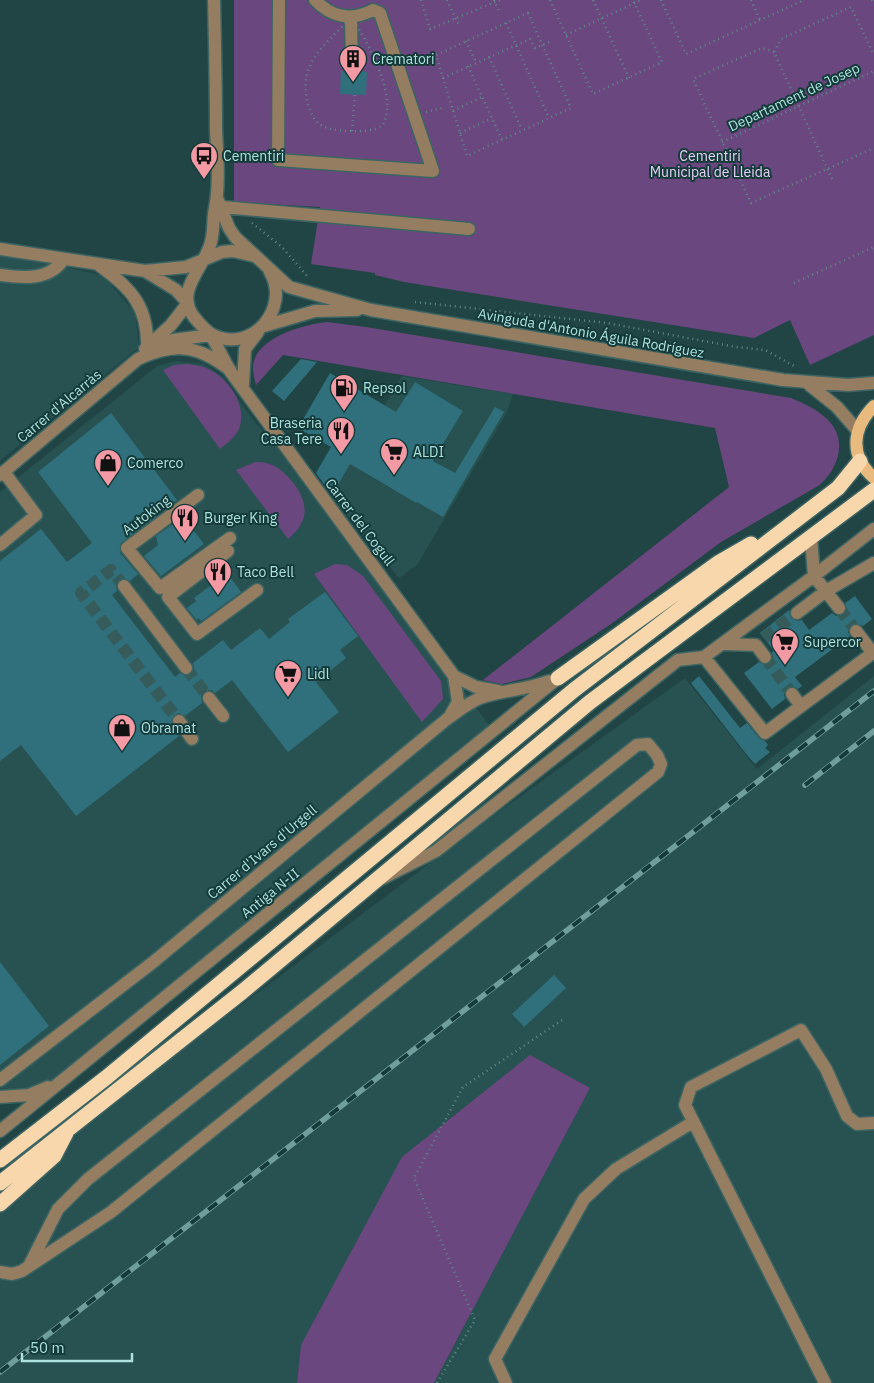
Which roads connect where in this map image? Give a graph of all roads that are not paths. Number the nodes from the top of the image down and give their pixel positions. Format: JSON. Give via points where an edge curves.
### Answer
{"nodes":[{"id":1,"x":214,"y":0,"type":"edge"},
{"id":2,"x":279,"y":0,"type":"edge"},
{"id":3,"x":315,"y":0,"type":"edge"},
{"id":4,"x":351,"y":17,"type":"junction"},
{"id":5,"x":352,"y":71,"type":"dead end"},
{"id":6,"x":220,"y":203,"type":"junction"},
{"id":7,"x":469,"y":229,"type":"dead end"},
{"id":8,"x":0,"y":249,"type":"edge"},
{"id":9,"x":256,"y":257,"type":"junction"},
{"id":10,"x":63,"y":260,"type":"junction"},
{"id":11,"x":204,"y":260,"type":"junction"},
{"id":12,"x":98,"y":265,"type":"junction"},
{"id":13,"x":268,"y":268,"type":"junction"},
{"id":14,"x":145,"y":271,"type":"junction"},
{"id":15,"x":0,"y":275,"type":"edge"},
{"id":16,"x":188,"y":303,"type":"junction"},
{"id":17,"x":372,"y":310,"type":"junction"},
{"id":18,"x":262,"y":328,"type":"junction"},
{"id":19,"x":211,"y":335,"type":"junction"},
{"id":20,"x":144,"y":353,"type":"junction"},
{"id":21,"x":230,"y":371,"type":"junction"},
{"id":22,"x":807,"y":383,"type":"junction"},
{"id":23,"x":874,"y":383,"type":"edge"},
{"id":24,"x":243,"y":385,"type":"junction"},
{"id":25,"x":874,"y":406,"type":"edge"},
{"id":26,"x":857,"y":430,"type":"junction"},
{"id":27,"x":860,"y":461,"type":"junction"},
{"id":28,"x":2,"y":474,"type":"edge"},
{"id":29,"x":874,"y":478,"type":"edge"},
{"id":30,"x":874,"y":490,"type":"edge"},
{"id":31,"x":198,"y":495,"type":"dead end"},
{"id":32,"x":809,"y":510,"type":"junction"},
{"id":33,"x":874,"y":530,"type":"edge"},
{"id":34,"x":811,"y":536,"type":"junction"},
{"id":35,"x":230,"y":538,"type":"dead end"},
{"id":36,"x":0,"y":545,"type":"edge"},
{"id":37,"x":228,"y":552,"type":"dead end"},
{"id":38,"x":874,"y":563,"type":"edge"},
{"id":39,"x":814,"y":576,"type":"junction"},
{"id":40,"x":124,"y":586,"type":"tunnel mouth"},
{"id":41,"x":257,"y":590,"type":"dead end"},
{"id":42,"x":826,"y":591,"type":"junction"},
{"id":43,"x":839,"y":608,"type":"tunnel mouth"},
{"id":44,"x":797,"y":614,"type":"tunnel mouth"},
{"id":45,"x":856,"y":631,"type":"tunnel mouth"},
{"id":46,"x":724,"y":644,"type":"junction"},
{"id":47,"x":873,"y":652,"type":"edge"},
{"id":48,"x":704,"y":657,"type":"junction"},
{"id":49,"x":765,"y":657,"type":"tunnel mouth"},
{"id":50,"x":186,"y":668,"type":"tunnel mouth"},
{"id":51,"x":454,"y":676,"type":"junction"},
{"id":52,"x":558,"y":678,"type":"junction"},
{"id":53,"x":506,"y":691,"type":"junction"},
{"id":54,"x":792,"y":694,"type":"tunnel mouth"},
{"id":55,"x":209,"y":698,"type":"tunnel mouth"},
{"id":56,"x":802,"y":706,"type":"junction"},
{"id":57,"x":223,"y":716,"type":"dead end"},
{"id":58,"x":447,"y":719,"type":"junction"},
{"id":59,"x":178,"y":721,"type":"tunnel mouth"},
{"id":60,"x":192,"y":740,"type":"dead end"},
{"id":61,"x":374,"y":882,"type":"junction"},
{"id":62,"x":0,"y":1080,"type":"edge"},
{"id":63,"x":64,"y":1080,"type":"junction"},
{"id":64,"x":0,"y":1097,"type":"edge"},
{"id":65,"x":693,"y":1122,"type":"junction"},
{"id":66,"x":874,"y":1123,"type":"edge"},
{"id":67,"x":68,"y":1130,"type":"junction"},
{"id":68,"x":0,"y":1131,"type":"edge"},
{"id":69,"x":0,"y":1160,"type":"edge"},
{"id":70,"x":0,"y":1183,"type":"edge"},
{"id":71,"x":0,"y":1204,"type":"edge"},
{"id":72,"x":29,"y":1266,"type":"junction"},
{"id":73,"x":0,"y":1272,"type":"edge"},
{"id":74,"x":506,"y":1383,"type":"edge"},
{"id":75,"x":825,"y":1383,"type":"edge"}],
"edges":[{"from":1,"to":6,"type":"street"},
{"from":2,"to":4,"type":"street","via":[[278,160],[433,171],[380,13],[374,10]]},
{"from":3,"to":4,"type":"street","via":[[327,11]]},
{"from":4,"to":5,"type":"street"},
{"from":6,"to":7,"type":"street","via":[[236,208]]},
{"from":6,"to":9,"type":"street","via":[[229,228]]},
{"from":6,"to":11,"type":"street"},
{"from":8,"to":10,"type":"street"},
{"from":9,"to":11,"type":"street","via":[[234,251]]},
{"from":9,"to":13,"type":"street"},
{"from":10,"to":12,"type":"street"},
{"from":10,"to":15,"type":"street","via":[[38,276]]},
{"from":11,"to":14,"type":"street","via":[[186,267]]},
{"from":11,"to":16,"type":"street","via":[[192,279]]},
{"from":12,"to":14,"type":"street"},
{"from":12,"to":20,"type":"street","via":[[134,295],[146,324]]},
{"from":13,"to":17,"type":"street","name":"Avinguda d'Antonio Águila Rodríguez","via":[[289,287]]},
{"from":13,"to":18,"type":"street","via":[[274,279],[276,297],[272,315]]},
{"from":14,"to":16,"type":"street","via":[[176,290]]},
{"from":16,"to":19,"type":"street","via":[[191,313]]},
{"from":16,"to":20,"type":"street","name":"Carrer d'Alcarràs"},
{"from":17,"to":18,"type":"street","name":"Avinguda d'Antonio Águila Rodríguez","via":[[315,311]]},
{"from":17,"to":22,"type":"street","name":"Avinguda d'Antonio Águila Rodríguez"},
{"from":18,"to":19,"type":"street","name":"Avinguda d'Antonio Águila Rodríguez","via":[[234,338],[222,339]]},
{"from":18,"to":24,"type":"street","via":[[245,349]]},
{"from":19,"to":20,"type":"street","name":"Carrer d'Alcarràs","via":[[174,340]]},
{"from":19,"to":21,"type":"street","name":"Carrer del Cogull"},
{"from":20,"to":21,"type":"street","name":"Carrer d'Alcarràs","via":[[180,348],[196,350]]},
{"from":20,"to":28,"type":"street","name":"Carrer d'Alcarràs"},
{"from":21,"to":24,"type":"street","name":"Carrer del Cogull"},
{"from":22,"to":23,"type":"street","name":"Avinguda d'Antonio Águila Rodríguez"},
{"from":22,"to":26,"type":"street","name":"Avinguda d'Antonio Águila Rodríguez","via":[[837,407]]},
{"from":24,"to":51,"type":"street","name":"Carrer del Cogull","via":[[270,427],[346,521]]},
{"from":25,"to":26,"type":"main road"},
{"from":26,"to":27,"type":"main road"},
{"from":27,"to":29,"type":"main road"},
{"from":27,"to":32,"type":"highway","via":[[838,488]]},
{"from":28,"to":36,"type":"street","via":[[36,515]]},
{"from":30,"to":34,"type":"highway"},
{"from":31,"to":35,"type":"street","name":"Autoking","via":[[127,548],[160,588]]},
{"from":32,"to":52,"type":"highway","via":[[718,563]]},
{"from":32,"to":69,"type":"highway","via":[[574,690],[107,1077]]},
{"from":33,"to":39,"type":"street"},
{"from":34,"to":39,"type":"street"},
{"from":34,"to":61,"type":"highway","via":[[590,702]]},
{"from":37,"to":41,"type":"street","via":[[168,597],[197,634]]},
{"from":38,"to":42,"type":"street"},
{"from":39,"to":42,"type":"street"},
{"from":39,"to":46,"type":"street"},
{"from":40,"to":50,"type":"street"},
{"from":42,"to":43,"type":"street"},
{"from":42,"to":44,"type":"street"},
{"from":45,"to":47,"type":"street"},
{"from":46,"to":48,"type":"street"},
{"from":46,"to":49,"type":"street","via":[[760,642]]},
{"from":47,"to":56,"type":"street"},
{"from":48,"to":56,"type":"street","via":[[766,734]]},
{"from":48,"to":61,"type":"street","via":[[678,660],[436,851]]},
{"from":51,"to":53,"type":"street","via":[[476,687]]},
{"from":51,"to":58,"type":"street","via":[[458,702]]},
{"from":52,"to":53,"type":"street","name":"Carrer d'Ivars d'Urgell","via":[[525,690]]},
{"from":52,"to":63,"type":"street","name":"Antiga N-II"},
{"from":53,"to":58,"type":"street","name":"Carrer d'Ivars d'Urgell","via":[[481,698]]},
{"from":54,"to":56,"type":"street"},
{"from":55,"to":57,"type":"street"},
{"from":58,"to":62,"type":"street","name":"Carrer d'Ivars d'Urgell","via":[[152,963]]},
{"from":59,"to":60,"type":"street"},
{"from":61,"to":67,"type":"highway"},
{"from":63,"to":64,"type":"street","via":[[29,1095]]},
{"from":63,"to":68,"type":"street","name":"Antiga N-II"},
{"from":65,"to":66,"type":"street","via":[[685,1105],[692,1087],[801,1030],[826,1069],[847,1116],[857,1124]]},
{"from":65,"to":74,"type":"street","via":[[616,1169],[584,1199],[495,1358]]},
{"from":65,"to":75,"type":"street"},
{"from":67,"to":70,"type":"highway"},
{"from":67,"to":71,"type":"highway","via":[[54,1156]]},
{"from":72,"to":72,"type":"street","via":[[111,1212],[658,772],[661,764],[648,744],[637,745],[88,1179],[58,1209]]},
{"from":72,"to":73,"type":"street","via":[[12,1274]]}]}
